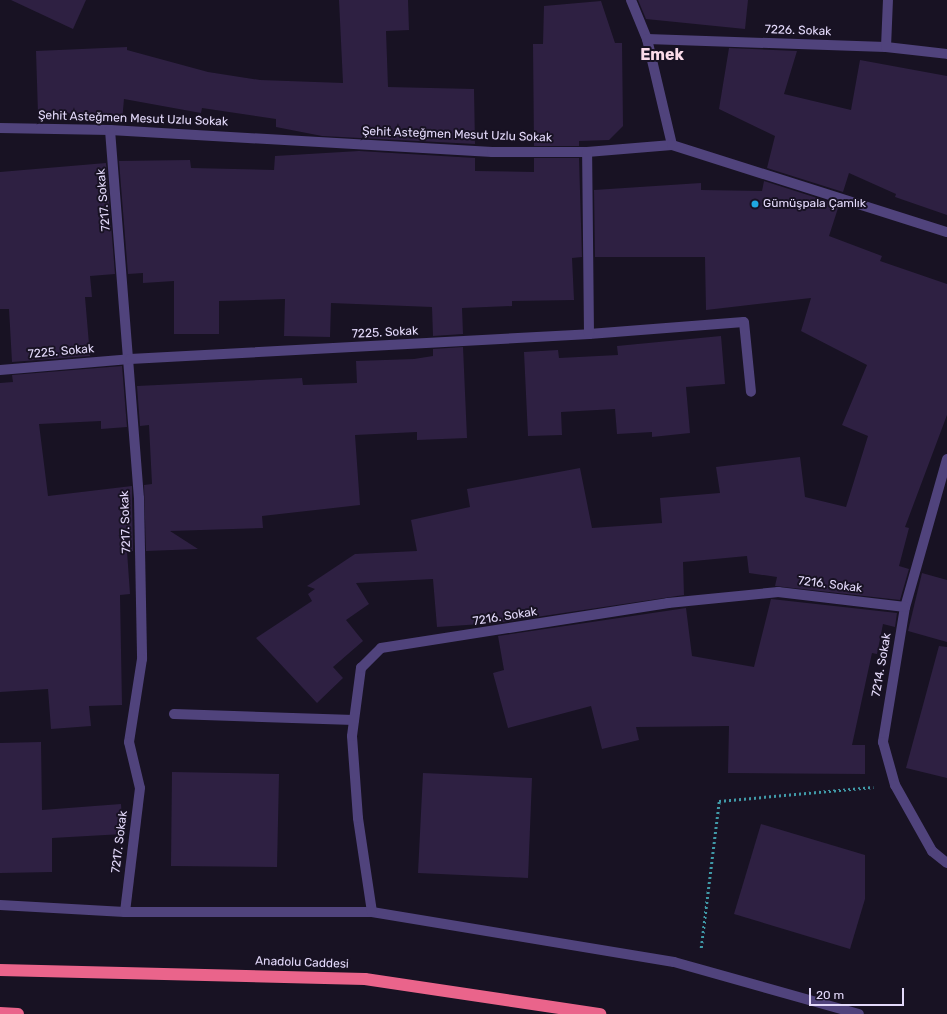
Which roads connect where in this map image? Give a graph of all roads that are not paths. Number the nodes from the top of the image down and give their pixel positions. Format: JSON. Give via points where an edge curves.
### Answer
{"nodes":[{"id":1,"x":631,"y":0,"type":"edge"},
{"id":2,"x":888,"y":0,"type":"edge"},
{"id":3,"x":648,"y":39,"type":"junction"},
{"id":4,"x":886,"y":47,"type":"junction"},
{"id":5,"x":947,"y":54,"type":"edge"},
{"id":6,"x":0,"y":128,"type":"edge"},
{"id":7,"x":110,"y":130,"type":"junction"},
{"id":8,"x":672,"y":145,"type":"junction"},
{"id":9,"x":587,"y":152,"type":"junction"},
{"id":10,"x":947,"y":232,"type":"edge"},
{"id":11,"x":589,"y":334,"type":"junction"},
{"id":12,"x":130,"y":359,"type":"junction"},
{"id":13,"x":0,"y":370,"type":"edge"},
{"id":14,"x":751,"y":392,"type":"dead end"},
{"id":15,"x":947,"y":459,"type":"edge"},
{"id":16,"x":905,"y":607,"type":"junction"},
{"id":17,"x":174,"y":714,"type":"dead end"},
{"id":18,"x":354,"y":720,"type":"junction"},
{"id":19,"x":947,"y":863,"type":"edge"},
{"id":20,"x":0,"y":905,"type":"edge"},
{"id":21,"x":125,"y":912,"type":"junction"},
{"id":22,"x":372,"y":912,"type":"junction"},
{"id":23,"x":0,"y":970,"type":"edge"},
{"id":24,"x":0,"y":1013,"type":"edge"},
{"id":25,"x":18,"y":1014,"type":"edge"},
{"id":26,"x":600,"y":1014,"type":"edge"},
{"id":27,"x":859,"y":1014,"type":"edge"}],
"edges":[{"from":1,"to":3,"type":"street"},
{"from":2,"to":4,"type":"street"},
{"from":3,"to":4,"type":"street","name":"7226. Sokak"},
{"from":3,"to":8,"type":"street"},
{"from":4,"to":5,"type":"street","name":"7226. Sokak"},
{"from":6,"to":7,"type":"street","name":"Şehit Asteğmen Mesut Uzlu Sokak"},
{"from":7,"to":9,"type":"street","name":"Şehit Asteğmen Mesut Uzlu Sokak","via":[[492,152]]},
{"from":7,"to":12,"type":"street","name":"7217. Sokak"},
{"from":8,"to":9,"type":"street","name":"Şehit Asteğmen Mesut Uzlu Sokak"},
{"from":8,"to":10,"type":"street","name":"Şehit Asteğmen Mesut Uzlu Sokak"},
{"from":9,"to":11,"type":"street"},
{"from":11,"to":12,"type":"street","name":"7225. Sokak"},
{"from":11,"to":14,"type":"street","name":"7225. Sokak","via":[[744,322]]},
{"from":12,"to":13,"type":"street","name":"7225. Sokak"},
{"from":12,"to":21,"type":"street","name":"7217. Sokak","via":[[139,498],[142,659],[129,742],[140,788]]},
{"from":15,"to":16,"type":"street","name":"7214. Sokak"},
{"from":16,"to":18,"type":"street","name":"7216. Sokak","via":[[778,592],[668,603],[381,648],[361,668]]},
{"from":16,"to":19,"type":"street","name":"7214. Sokak","via":[[883,742],[895,785],[932,851]]},
{"from":17,"to":18,"type":"street"},
{"from":18,"to":22,"type":"street","name":"7216. Sokak","via":[[352,736],[358,818]]},
{"from":20,"to":21,"type":"street"},
{"from":21,"to":22,"type":"street"},
{"from":22,"to":27,"type":"street","via":[[698,969]]},
{"from":23,"to":26,"type":"highway","name":"Anadolu Caddesi","via":[[364,979]]},
{"from":24,"to":25,"type":"highway"}]}
